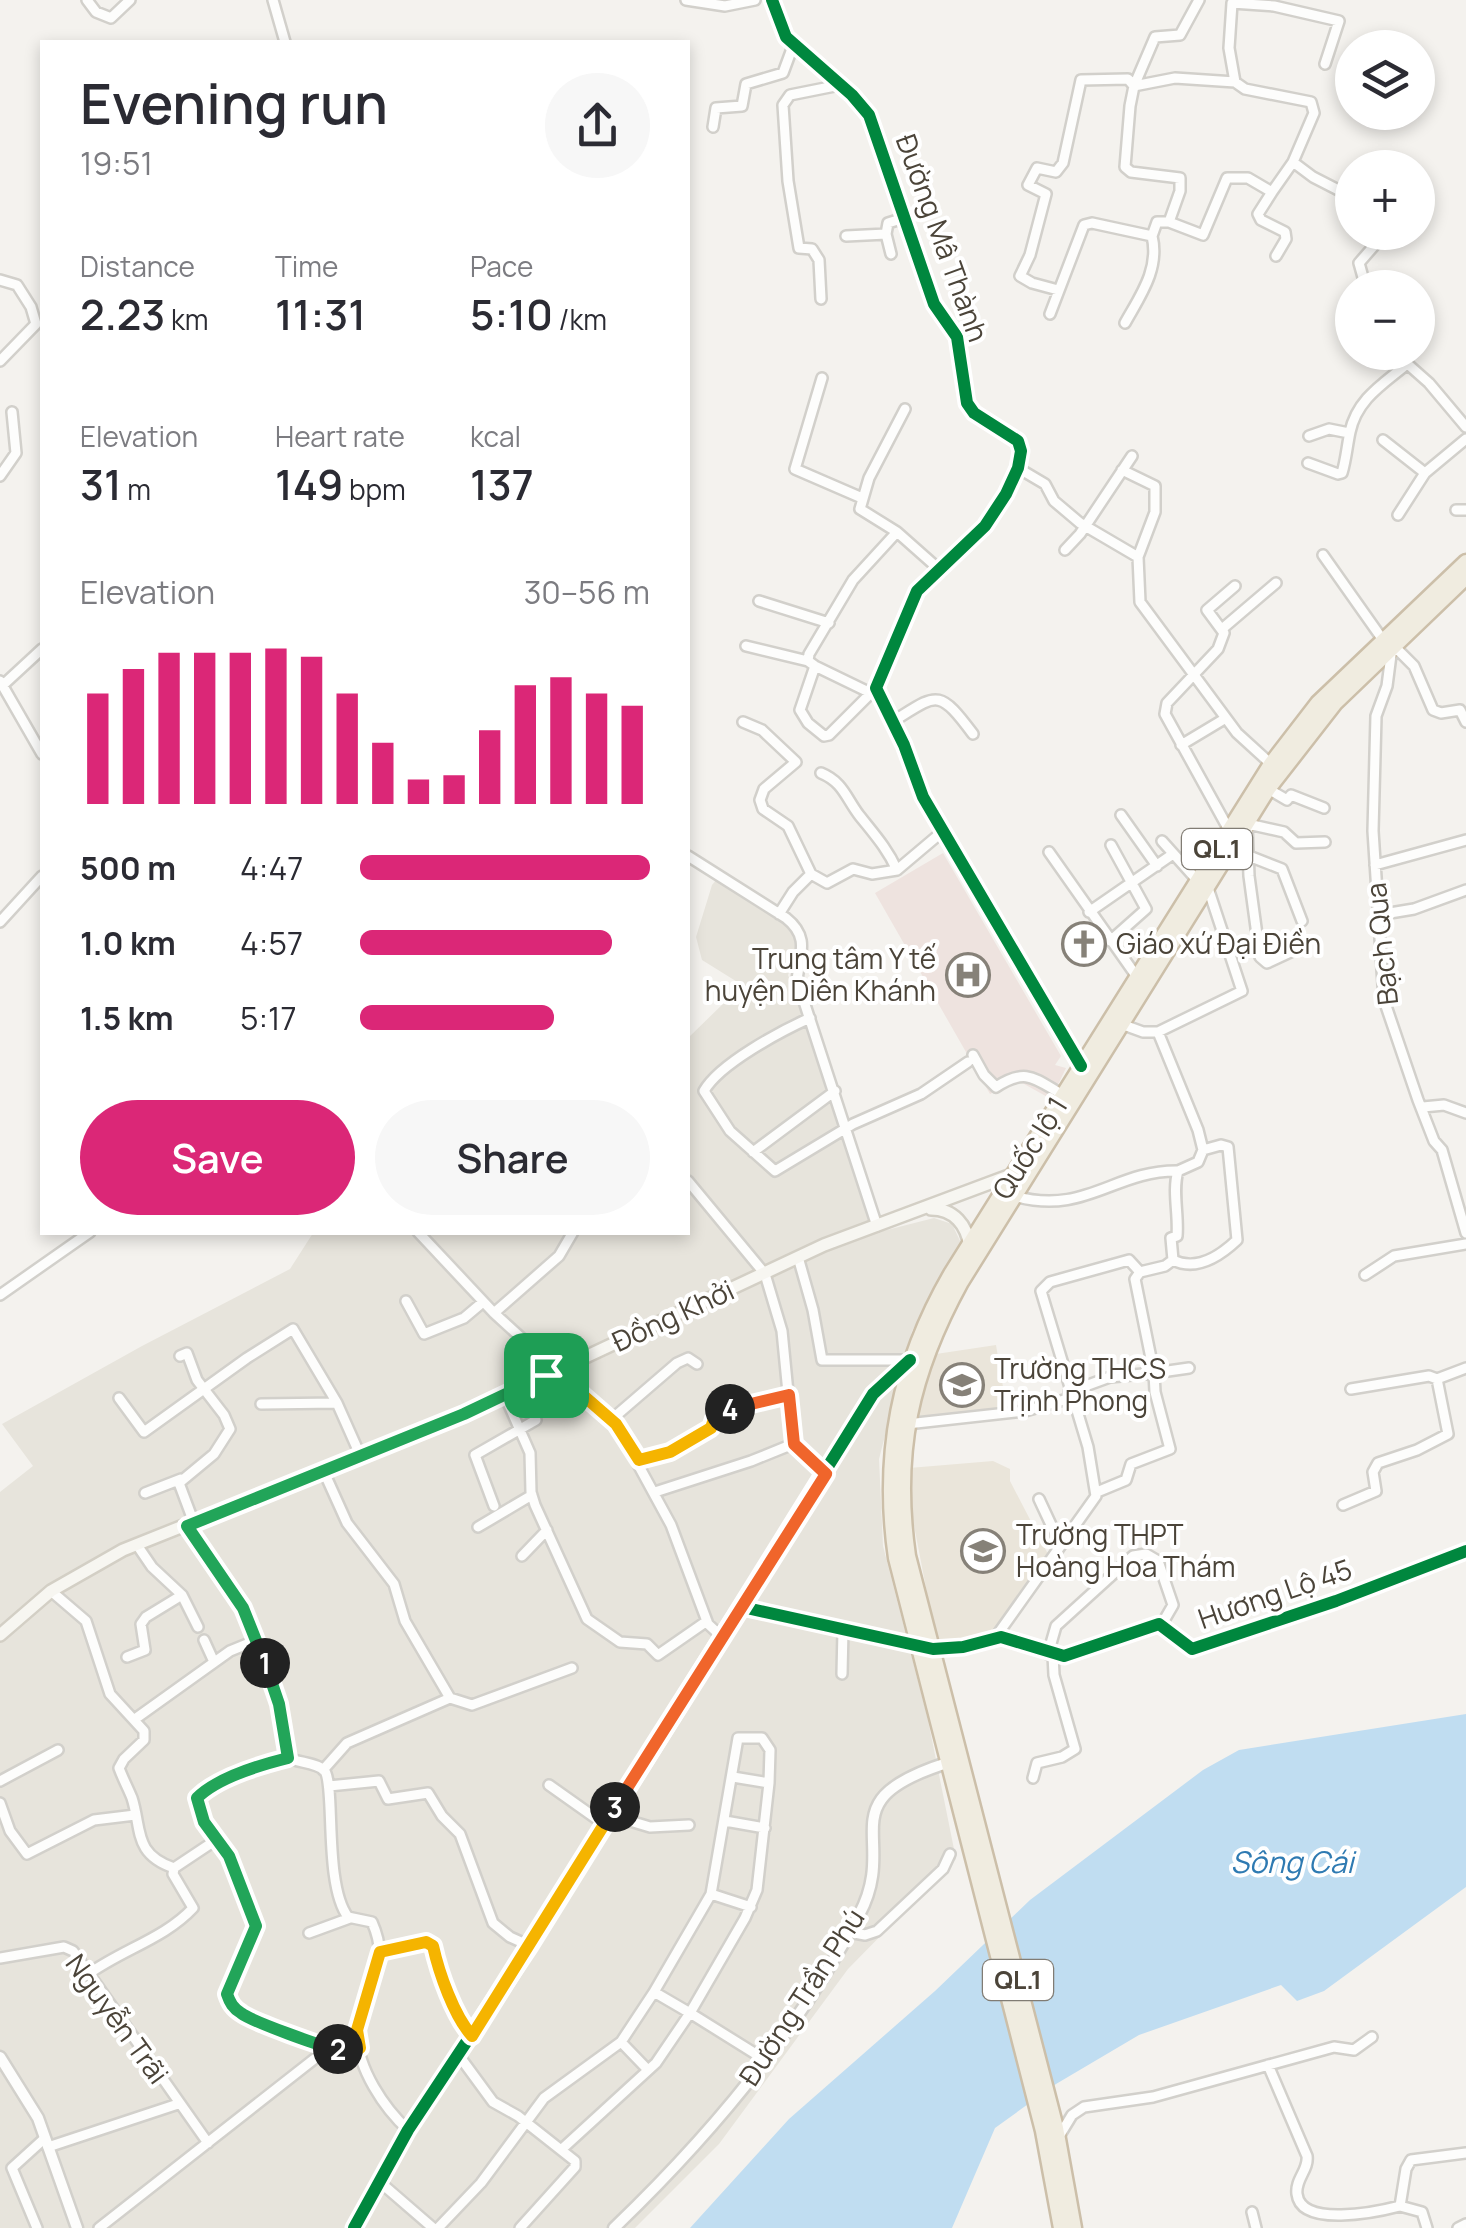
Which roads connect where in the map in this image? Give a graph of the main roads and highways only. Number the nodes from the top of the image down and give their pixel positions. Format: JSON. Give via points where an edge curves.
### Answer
{"nodes":[{"id":1,"x":1466,"y":562,"type":"edge"},
{"id":2,"x":1466,"y":577,"type":"edge"},
{"id":3,"x":1388,"y":642,"type":"junction"},
{"id":4,"x":1202,"y":883,"type":"junction"},
{"id":5,"x":1032,"y":1168,"type":"junction"},
{"id":6,"x":1015,"y":1173,"type":"junction"},
{"id":7,"x":922,"y":1210,"type":"junction"},
{"id":8,"x":970,"y":1243,"type":"junction"},
{"id":9,"x":972,"y":1264,"type":"junction"},
{"id":10,"x":0,"y":1635,"type":"edge"},
{"id":11,"x":926,"y":1648,"type":"junction"},
{"id":12,"x":976,"y":1835,"type":"junction"},
{"id":13,"x":1052,"y":2132,"type":"junction"},
{"id":14,"x":1061,"y":2228,"type":"edge"},
{"id":15,"x":1074,"y":2228,"type":"edge"}],
"edges":[{"from":1,"to":3,"type":"highway","name":"Quốc lộ 1","number":"QL.1"},
{"from":2,"to":3,"type":"highway","name":"Quốc lộ 1","number":"QL.1"},
{"from":3,"to":4,"type":"highway","name":"Quốc lộ 1","number":"QL.1","via":[[1335,702]]},
{"from":3,"to":4,"type":"highway","name":"Quốc lộ 1","number":"QL.1","via":[[1318,703],[1271,764]]},
{"from":4,"to":5,"type":"highway","name":"Quốc lộ 1","number":"QL.1"},
{"from":4,"to":6,"type":"highway","name":"Quốc lộ 1","number":"QL.1"},
{"from":5,"to":6,"type":"main road","name":"Đồng Khởi"},
{"from":5,"to":9,"type":"highway","name":"Quốc lộ 1","number":"QL.1"},
{"from":6,"to":7,"type":"main road","name":"Đồng Khởi"},
{"from":6,"to":8,"type":"highway","name":"Quốc lộ 1","number":"QL.1"},
{"from":7,"to":8,"type":"main road","via":[[948,1212]]},
{"from":7,"to":10,"type":"main road","name":"Đồng Khởi","via":[[798,1258],[505,1396],[89,1567]]},
{"from":8,"to":9,"type":"main road"},
{"from":8,"to":11,"type":"highway","name":"Quốc lộ 1","number":"QL.1","via":[[910,1360],[894,1423],[890,1508],[896,1558]]},
{"from":9,"to":11,"type":"highway","name":"Quốc lộ 1","number":"QL.1","via":[[927,1351],[907,1424],[905,1533]]},
{"from":11,"to":12,"type":"highway","name":"Quốc lộ 1","number":"QL.1"},
{"from":11,"to":12,"type":"highway","name":"Quốc lộ 1","number":"QL.1","via":[[950,1762]]},
{"from":12,"to":13,"type":"highway","number":"QL.1"},
{"from":13,"to":14,"type":"highway","number":"QL.1"},
{"from":13,"to":15,"type":"highway","number":"QL.1"}]}
